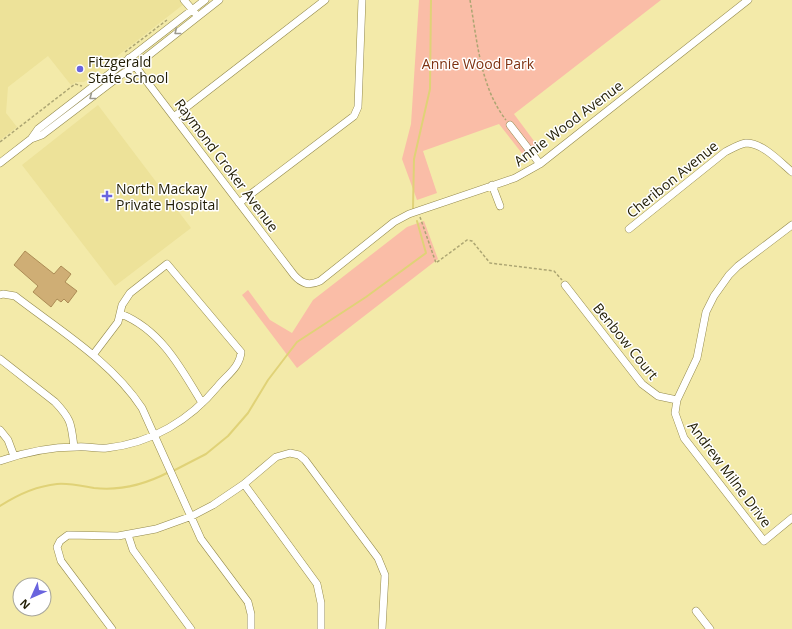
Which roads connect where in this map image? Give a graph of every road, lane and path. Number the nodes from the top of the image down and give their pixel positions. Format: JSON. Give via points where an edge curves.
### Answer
{"nodes":[{"id":1,"x":184,"y":0,"type":"edge"},
{"id":2,"x":219,"y":0,"type":"edge"},
{"id":3,"x":325,"y":0,"type":"edge"},
{"id":4,"x":362,"y":0,"type":"edge"},
{"id":5,"x":470,"y":0,"type":"edge"},
{"id":6,"x":748,"y":0,"type":"edge"},
{"id":7,"x":204,"y":1,"type":"edge"},
{"id":8,"x":191,"y":8,"type":"junction"},
{"id":9,"x":171,"y":16,"type":"dead end"},
{"id":10,"x":197,"y":16,"type":"junction"},
{"id":11,"x":127,"y":56,"type":"junction"},
{"id":12,"x":135,"y":66,"type":"junction"},
{"id":13,"x":83,"y":86,"type":"dead end"},
{"id":14,"x":175,"y":116,"type":"junction"},
{"id":15,"x":510,"y":125,"type":"joint"},
{"id":16,"x":31,"y":139,"type":"junction"},
{"id":17,"x":0,"y":142,"type":"edge"},
{"id":18,"x":0,"y":163,"type":"edge"},
{"id":19,"x":540,"y":164,"type":"junction"},
{"id":20,"x":792,"y":172,"type":"edge"},
{"id":21,"x":492,"y":185,"type":"junction"},
{"id":22,"x":239,"y":203,"type":"junction"},
{"id":23,"x":500,"y":206,"type":"dead end"},
{"id":24,"x":418,"y":210,"type":"junction"},
{"id":25,"x":792,"y":225,"type":"edge"},
{"id":26,"x":629,"y":229,"type":"dead end"},
{"id":27,"x":565,"y":284,"type":"joint"},
{"id":28,"x":307,"y":285,"type":"joint"},
{"id":29,"x":0,"y":295,"type":"edge"},
{"id":30,"x":121,"y":314,"type":"junction"},
{"id":31,"x":93,"y":356,"type":"junction"},
{"id":32,"x":0,"y":359,"type":"edge"},
{"id":33,"x":677,"y":400,"type":"junction"},
{"id":34,"x":202,"y":403,"type":"junction"},
{"id":35,"x":0,"y":430,"type":"edge"},
{"id":36,"x":154,"y":435,"type":"junction"},
{"id":37,"x":74,"y":447,"type":"junction"},
{"id":38,"x":14,"y":456,"type":"junction"},
{"id":39,"x":0,"y":461,"type":"edge"},
{"id":40,"x":244,"y":484,"type":"junction"},
{"id":41,"x":192,"y":516,"type":"junction"},
{"id":42,"x":792,"y":518,"type":"edge"},
{"id":43,"x":128,"y":535,"type":"junction"},
{"id":44,"x":696,"y":611,"type":"dead end"},
{"id":45,"x":112,"y":629,"type":"edge"},
{"id":46,"x":191,"y":629,"type":"edge"},
{"id":47,"x":251,"y":629,"type":"edge"},
{"id":48,"x":321,"y":629,"type":"edge"},
{"id":49,"x":382,"y":629,"type":"edge"},
{"id":50,"x":710,"y":629,"type":"edge"}],
"edges":[{"from":1,"to":8,"type":"street"},
{"from":2,"to":10,"type":"street"},
{"from":3,"to":14,"type":"street"},
{"from":4,"to":22,"type":"street","via":[[358,107],[354,116]]},
{"from":5,"to":15,"type":"path","via":[[490,92]]},
{"from":6,"to":19,"type":"street","name":"Annie Wood Avenue"},
{"from":7,"to":8,"type":"street"},
{"from":8,"to":10,"type":"street"},
{"from":8,"to":11,"type":"street","via":[[139,51]]},
{"from":9,"to":11,"type":"path"},
{"from":10,"to":12,"type":"street","one_way":true},
{"from":11,"to":12,"type":"street","name":"Raymond Croker Avenue"},
{"from":11,"to":16,"type":"street","via":[[38,129]]},
{"from":12,"to":14,"type":"street","name":"Raymond Croker Avenue"},
{"from":12,"to":16,"type":"street","one_way":true,"via":[[42,135]]},
{"from":13,"to":17,"type":"path","via":[[75,84]]},
{"from":14,"to":22,"type":"street","name":"Raymond Croker Avenue"},
{"from":15,"to":19,"type":"street"},
{"from":16,"to":18,"type":"street"},
{"from":19,"to":21,"type":"street","name":"Annie Wood Avenue","via":[[515,178]]},
{"from":20,"to":26,"type":"street","name":"Cheribon Avenue","via":[[756,146],[746,143],[735,146]]},
{"from":21,"to":23,"type":"street"},
{"from":21,"to":24,"type":"street","name":"Annie Wood Avenue"},
{"from":22,"to":28,"type":"street","name":"Raymond Croker Avenue","via":[[294,275]]},
{"from":24,"to":27,"type":"path","via":[[436,263],[467,240],[472,241],[490,264],[554,271]]},
{"from":24,"to":28,"type":"street","name":"Annie Wood Avenue","via":[[394,222],[320,281]]},
{"from":25,"to":33,"type":"street","name":"Andrew Milne Drive","via":[[738,266],[714,296],[706,312],[696,358]]},
{"from":27,"to":33,"type":"street","name":"Benbow Court","via":[[642,384],[658,396]]},
{"from":29,"to":31,"type":"street","via":[[15,296]]},
{"from":30,"to":31,"type":"street"},
{"from":30,"to":34,"type":"street","via":[[134,320],[160,340],[180,365]]},
{"from":30,"to":34,"type":"street","via":[[122,305],[130,293],[167,264],[241,352],[237,366]]},
{"from":31,"to":36,"type":"street","via":[[132,392]]},
{"from":32,"to":37,"type":"street","via":[[62,409],[74,432]]},
{"from":33,"to":42,"type":"street","name":"Andrew Milne Drive","via":[[675,413],[684,438],[764,540]]},
{"from":34,"to":36,"type":"street","via":[[193,413]]},
{"from":35,"to":38,"type":"street","via":[[8,440]]},
{"from":36,"to":37,"type":"street","via":[[127,445],[106,448]]},
{"from":36,"to":41,"type":"street"},
{"from":37,"to":38,"type":"street"},
{"from":38,"to":39,"type":"street"},
{"from":40,"to":41,"type":"street"},
{"from":40,"to":48,"type":"street","via":[[317,584],[322,603]]},
{"from":40,"to":49,"type":"street","via":[[276,456],[290,454],[305,460],[383,567],[385,575]]},
{"from":41,"to":43,"type":"street","via":[[156,529]]},
{"from":41,"to":47,"type":"street","via":[[201,539],[246,600],[251,612]]},
{"from":43,"to":45,"type":"street","via":[[68,535],[57,547],[61,562]]},
{"from":43,"to":46,"type":"street","via":[[133,550]]},
{"from":44,"to":50,"type":"street"}]}
